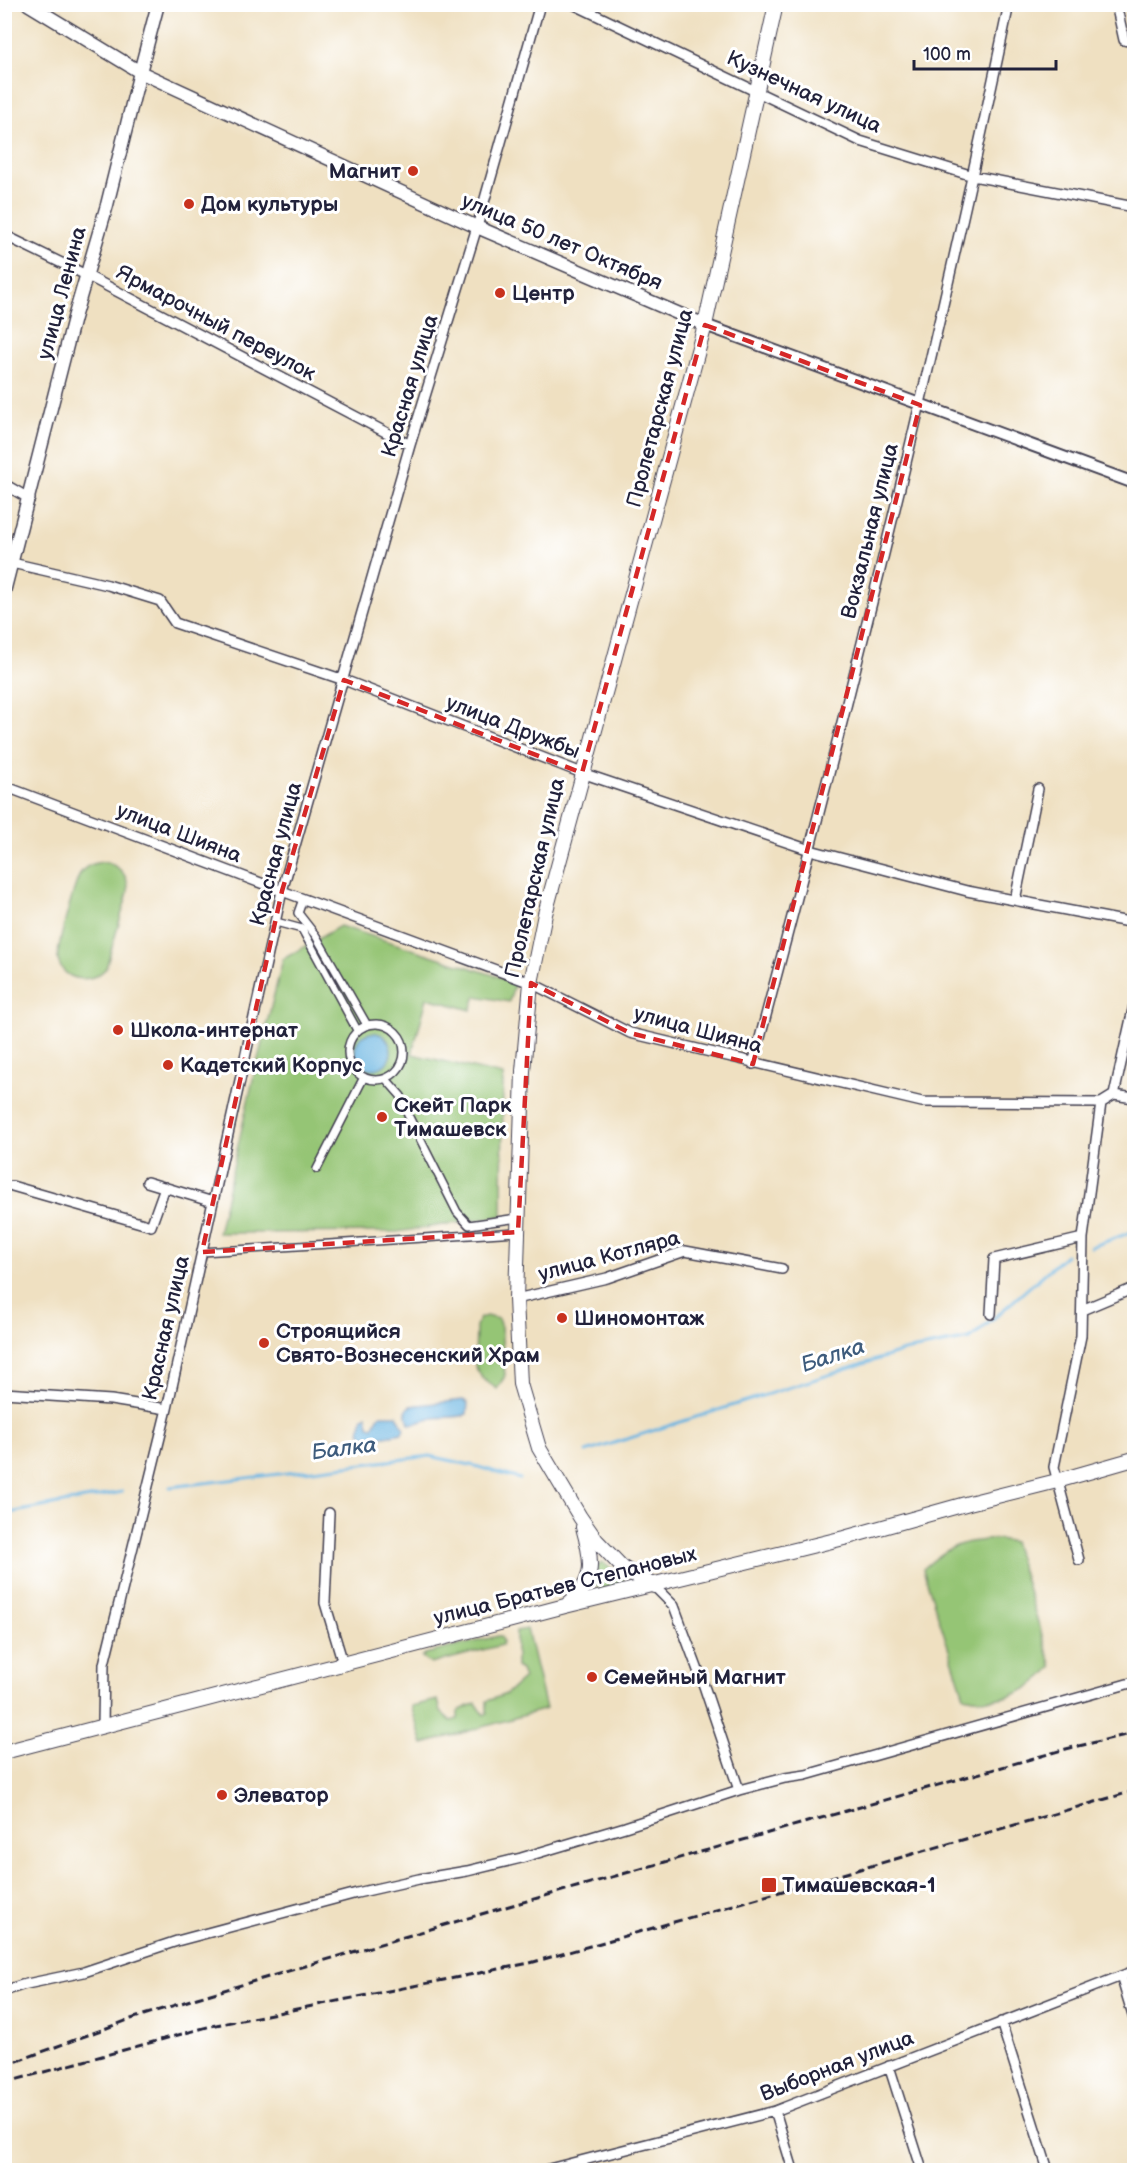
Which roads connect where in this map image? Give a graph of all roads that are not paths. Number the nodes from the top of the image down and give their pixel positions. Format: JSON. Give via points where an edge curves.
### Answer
{"nodes":[{"id":1,"x":28,"y":4,"type":"edge"},
{"id":2,"x":158,"y":4,"type":"edge"},
{"id":3,"x":540,"y":4,"type":"edge"},
{"id":4,"x":573,"y":4,"type":"edge"},
{"id":5,"x":776,"y":4,"type":"edge"},
{"id":6,"x":1009,"y":4,"type":"edge"},
{"id":7,"x":1116,"y":4,"type":"edge"},
{"id":8,"x":1134,"y":42,"type":"edge"},
{"id":9,"x":140,"y":72,"type":"junction"},
{"id":10,"x":756,"y":91,"type":"junction"},
{"id":11,"x":973,"y":176,"type":"junction"},
{"id":12,"x":1134,"y":207,"type":"edge"},
{"id":13,"x":477,"y":227,"type":"junction"},
{"id":14,"x":4,"y":235,"type":"edge"},
{"id":15,"x":86,"y":275,"type":"junction"},
{"id":16,"x":705,"y":325,"type":"junction"},
{"id":17,"x":920,"y":405,"type":"junction"},
{"id":18,"x":410,"y":445,"type":"junction"},
{"id":19,"x":1134,"y":483,"type":"edge"},
{"id":20,"x":4,"y":484,"type":"edge"},
{"id":21,"x":30,"y":499,"type":"junction"},
{"id":22,"x":12,"y":562,"type":"junction"},
{"id":23,"x":4,"y":592,"type":"edge"},
{"id":24,"x":344,"y":680,"type":"junction"},
{"id":25,"x":582,"y":773,"type":"junction"},
{"id":26,"x":4,"y":786,"type":"edge"},
{"id":27,"x":1038,"y":789,"type":"dead end"},
{"id":28,"x":810,"y":850,"type":"junction"},
{"id":29,"x":282,"y":891,"type":"junction"},
{"id":30,"x":303,"y":899,"type":"junction"},
{"id":31,"x":1015,"y":900,"type":"junction"},
{"id":32,"x":276,"y":922,"type":"junction"},
{"id":33,"x":1134,"y":923,"type":"edge"},
{"id":34,"x":531,"y":983,"type":"junction"},
{"id":35,"x":1134,"y":1005,"type":"edge"},
{"id":36,"x":367,"y":1024,"type":"junction"},
{"id":37,"x":357,"y":1030,"type":"junction"},
{"id":38,"x":753,"y":1064,"type":"junction"},
{"id":39,"x":364,"y":1077,"type":"junction"},
{"id":40,"x":386,"y":1079,"type":"junction"},
{"id":41,"x":1114,"y":1095,"type":"junction"},
{"id":42,"x":1134,"y":1098,"type":"edge"},
{"id":43,"x":1101,"y":1103,"type":"junction"},
{"id":44,"x":317,"y":1168,"type":"dead end"},
{"id":45,"x":147,"y":1182,"type":"dead end"},
{"id":46,"x":12,"y":1186,"type":"dead end"},
{"id":47,"x":165,"y":1187,"type":"junction"},
{"id":48,"x":213,"y":1202,"type":"junction"},
{"id":49,"x":518,"y":1225,"type":"junction"},
{"id":50,"x":1083,"y":1238,"type":"junction"},
{"id":51,"x":202,"y":1252,"type":"junction"},
{"id":52,"x":782,"y":1269,"type":"dead end"},
{"id":53,"x":1134,"y":1288,"type":"edge"},
{"id":54,"x":516,"y":1299,"type":"junction"},
{"id":55,"x":1082,"y":1310,"type":"junction"},
{"id":56,"x":991,"y":1314,"type":"dead end"},
{"id":57,"x":4,"y":1393,"type":"edge"},
{"id":58,"x":167,"y":1409,"type":"junction"},
{"id":59,"x":1134,"y":1458,"type":"edge"},
{"id":60,"x":1057,"y":1481,"type":"junction"},
{"id":61,"x":329,"y":1513,"type":"dead end"},
{"id":62,"x":580,"y":1517,"type":"junction"},
{"id":63,"x":1079,"y":1560,"type":"dead end"},
{"id":64,"x":654,"y":1586,"type":"junction"},
{"id":65,"x":565,"y":1606,"type":"junction"},
{"id":66,"x":343,"y":1663,"type":"junction"},
{"id":67,"x":1134,"y":1682,"type":"edge"},
{"id":68,"x":103,"y":1725,"type":"junction"},
{"id":69,"x":4,"y":1752,"type":"edge"},
{"id":70,"x":739,"y":1790,"type":"junction"},
{"id":71,"x":1134,"y":1971,"type":"edge"},
{"id":72,"x":1121,"y":1976,"type":"junction"},
{"id":73,"x":4,"y":1991,"type":"edge"},
{"id":74,"x":1134,"y":2019,"type":"edge"},
{"id":75,"x":1001,"y":2022,"type":"junction"},
{"id":76,"x":889,"y":2066,"type":"junction"},
{"id":77,"x":775,"y":2111,"type":"junction"},
{"id":78,"x":545,"y":2170,"type":"edge"},
{"id":79,"x":793,"y":2170,"type":"edge"},
{"id":80,"x":922,"y":2170,"type":"edge"},
{"id":81,"x":1048,"y":2170,"type":"edge"}],
"edges":[{"from":1,"to":9,"type":"main road","name":"улица 50 лет Октября"},
{"from":2,"to":9,"type":"main road","name":"улица Ленина"},
{"from":3,"to":13,"type":"street","name":"Красная улица"},
{"from":4,"to":10,"type":"street","name":"Кузнечная улица"},
{"from":5,"to":10,"type":"main road","name":"Пролетарская улица"},
{"from":6,"to":11,"type":"street","name":"Вокзальная улица"},
{"from":7,"to":8,"type":"street","via":[[1124,40]]},
{"from":9,"to":13,"type":"main road","name":"улица 50 лет Октября"},
{"from":9,"to":15,"type":"main road","name":"улица Ленина"},
{"from":10,"to":11,"type":"street","name":"Кузнечная улица","via":[[860,141]]},
{"from":10,"to":16,"type":"main road","name":"Пролетарская улица"},
{"from":11,"to":12,"type":"street","name":"Кузнечная улица"},
{"from":11,"to":17,"type":"street","name":"Вокзальная улица"},
{"from":13,"to":16,"type":"main road","name":"улица 50 лет Октября"},
{"from":13,"to":18,"type":"street","name":"Красная улица"},
{"from":14,"to":15,"type":"street","name":"Ярмарочный переулок"},
{"from":15,"to":18,"type":"street","name":"Ярмарочный переулок"},
{"from":15,"to":21,"type":"main road","name":"улица Ленина"},
{"from":16,"to":17,"type":"street","name":"улица 50 лет Октября"},
{"from":16,"to":25,"type":"main road","name":"Пролетарская улица"},
{"from":17,"to":19,"type":"street","name":"улица 50 лет Октября"},
{"from":17,"to":28,"type":"street","name":"Вокзальная улица"},
{"from":18,"to":24,"type":"street","name":"Красная улица"},
{"from":20,"to":21,"type":"street"},
{"from":21,"to":22,"type":"main road","name":"улица Ленина"},
{"from":22,"to":23,"type":"main road","name":"улица Ленина"},
{"from":22,"to":24,"type":"street","name":"улица Дружбы","via":[[160,600],[175,623]]},
{"from":24,"to":25,"type":"street","name":"улица Дружбы"},
{"from":24,"to":29,"type":"street","name":"Красная улица"},
{"from":25,"to":28,"type":"street","name":"улица Дружбы"},
{"from":25,"to":34,"type":"main road","name":"Пролетарская улица"},
{"from":26,"to":29,"type":"street","name":"улица Шияна"},
{"from":27,"to":31,"type":"street"},
{"from":28,"to":31,"type":"street","name":"улица Дружбы"},
{"from":28,"to":38,"type":"street","name":"Вокзальная улица"},
{"from":29,"to":30,"type":"street","name":"улица Шияна"},
{"from":29,"to":32,"type":"street","name":"Красная улица"},
{"from":30,"to":34,"type":"street","name":"улица Шияна"},
{"from":30,"to":36,"type":"street","via":[[298,912]]},
{"from":31,"to":33,"type":"street","name":"улица Дружбы"},
{"from":32,"to":37,"type":"street","via":[[302,929]]},
{"from":32,"to":48,"type":"street","name":"Красная улица"},
{"from":34,"to":38,"type":"street","name":"улица Шияна","via":[[630,1033]]},
{"from":34,"to":49,"type":"main road","name":"Пролетарская улица","via":[[523,1071]]},
{"from":35,"to":41,"type":"street"},
{"from":36,"to":37,"type":"street"},
{"from":36,"to":40,"type":"street","via":[[382,1024],[395,1030],[404,1042],[405,1057],[398,1071]]},
{"from":37,"to":39,"type":"street","via":[[348,1046],[349,1061],[357,1074]]},
{"from":38,"to":43,"type":"street","name":"улица Шияна","via":[[922,1102]]},
{"from":39,"to":40,"type":"street"},
{"from":39,"to":44,"type":"street"},
{"from":40,"to":49,"type":"street","via":[[401,1096],[457,1212],[470,1225]]},
{"from":41,"to":42,"type":"street"},
{"from":41,"to":43,"type":"street"},
{"from":43,"to":50,"type":"street"},
{"from":45,"to":47,"type":"street"},
{"from":46,"to":47,"type":"street","via":[[151,1226]]},
{"from":47,"to":48,"type":"street"},
{"from":48,"to":51,"type":"street","name":"Красная улица"},
{"from":49,"to":51,"type":"street"},
{"from":49,"to":54,"type":"main road","name":"Пролетарская улица"},
{"from":50,"to":55,"type":"street"},
{"from":50,"to":56,"type":"street","via":[[994,1259]]},
{"from":51,"to":58,"type":"street","name":"Красная улица"},
{"from":52,"to":54,"type":"street","name":"улица Котляра","via":[[685,1251],[607,1278]]},
{"from":53,"to":55,"type":"street"},
{"from":54,"to":62,"type":"main road","name":"Пролетарская улица","via":[[518,1361],[525,1406],[539,1448]]},
{"from":55,"to":60,"type":"street","via":[[1082,1335],[1054,1467]]},
{"from":57,"to":58,"type":"street","via":[[111,1400]]},
{"from":58,"to":68,"type":"street","name":"Красная улица","via":[[104,1664]]},
{"from":59,"to":60,"type":"main road","name":"улица Братьев Степановых"},
{"from":60,"to":63,"type":"street"},
{"from":60,"to":64,"type":"main road","name":"улица Братьев Степановых"},
{"from":61,"to":66,"type":"street","via":[[325,1603]]},
{"from":62,"to":64,"type":"main road","name":"Пролетарская улица","via":[[623,1568]]},
{"from":62,"to":65,"type":"main road","via":[[590,1553],[590,1573],[580,1594]]},
{"from":64,"to":65,"type":"main road","name":"улица Братьев Степановых"},
{"from":64,"to":70,"type":"street","name":"Пролетарская улица","via":[[674,1606]]},
{"from":65,"to":66,"type":"main road","name":"улица Братьев Степановых"},
{"from":66,"to":68,"type":"main road","name":"улица Братьев Степановых"},
{"from":67,"to":70,"type":"street","via":[[806,1775]]},
{"from":68,"to":69,"type":"main road","name":"улица Братьев Степановых"},
{"from":70,"to":73,"type":"street","via":[[520,1858],[357,1893],[177,1941],[84,1972]]},
{"from":71,"to":72,"type":"street","name":"Выборная улица"},
{"from":72,"to":74,"type":"street"},
{"from":72,"to":75,"type":"street","name":"Выборная улица"},
{"from":75,"to":76,"type":"street","name":"Выборная улица"},
{"from":75,"to":81,"type":"street"},
{"from":76,"to":77,"type":"street","name":"Выборная улица"},
{"from":76,"to":80,"type":"street"},
{"from":77,"to":78,"type":"street","name":"Выборная улица"},
{"from":77,"to":79,"type":"street"}]}
